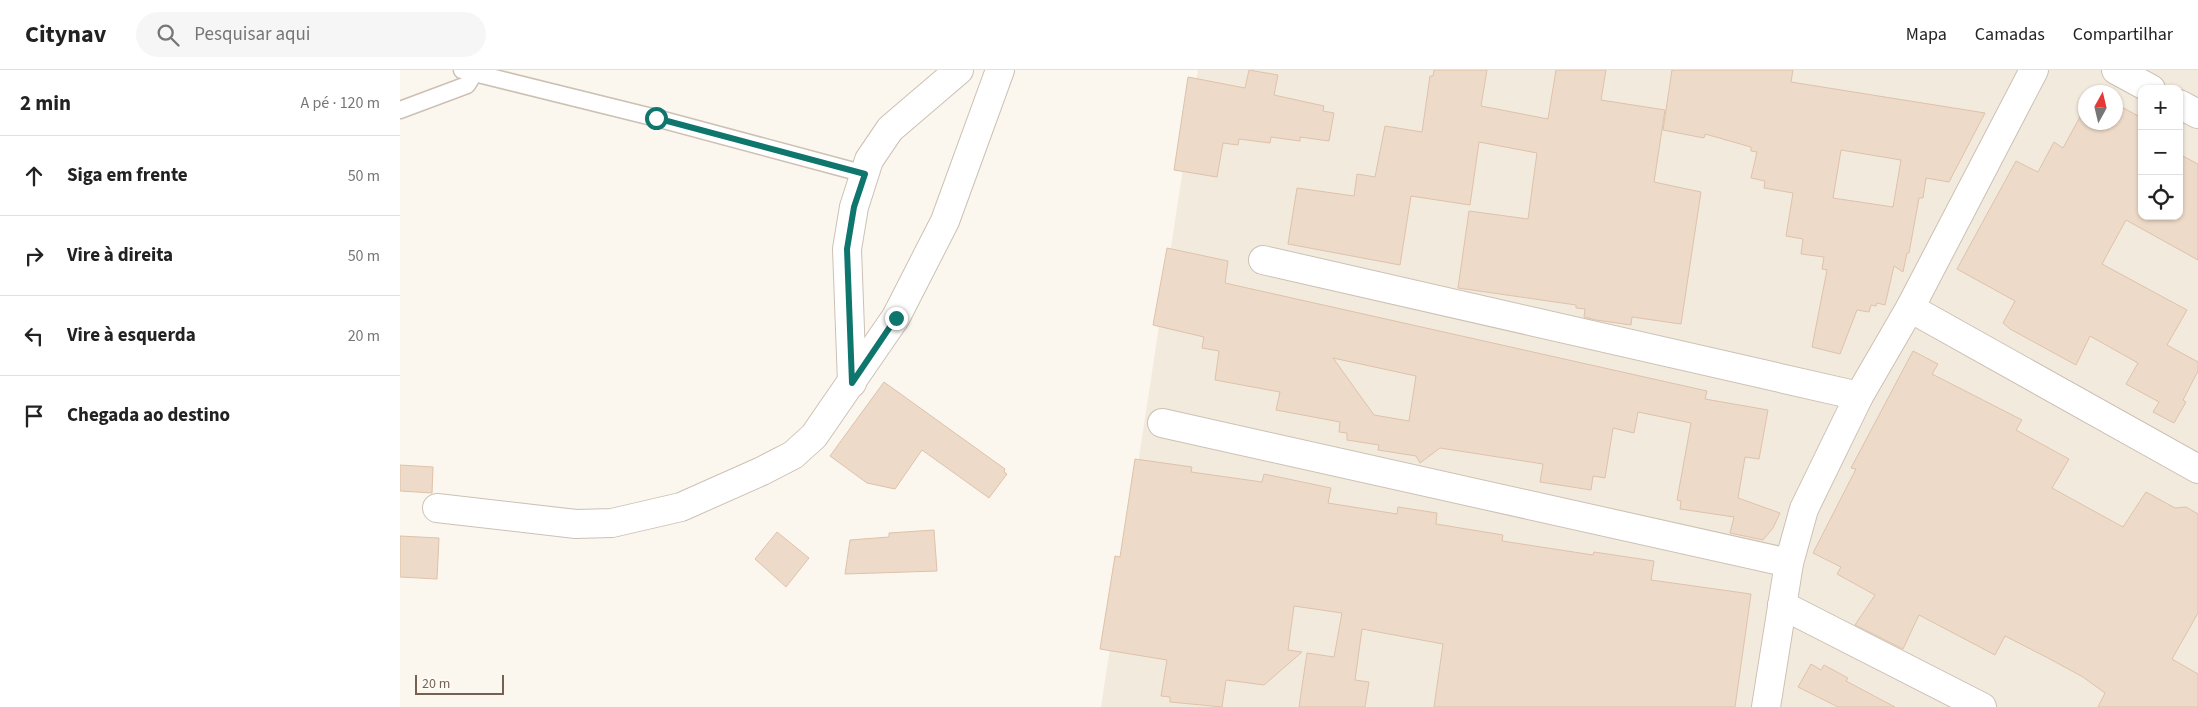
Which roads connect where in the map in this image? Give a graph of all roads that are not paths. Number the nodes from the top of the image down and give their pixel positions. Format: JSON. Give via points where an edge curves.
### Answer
{"nodes":[{"id":1,"x":959,"y":70,"type":"edge"},
{"id":2,"x":1000,"y":70,"type":"edge"},
{"id":3,"x":2116,"y":70,"type":"edge"},
{"id":4,"x":2029,"y":71,"type":"edge"},
{"id":5,"x":468,"y":72,"type":"edge"},
{"id":6,"x":2144,"y":85,"type":"edge"},
{"id":7,"x":2183,"y":106,"type":"edge"},
{"id":8,"x":400,"y":110,"type":"edge"},
{"id":9,"x":2198,"y":114,"type":"edge"},
{"id":10,"x":865,"y":174,"type":"junction"},
{"id":11,"x":1262,"y":260,"type":"dead end"},
{"id":12,"x":1910,"y":308,"type":"junction"},
{"id":13,"x":852,"y":383,"type":"junction"},
{"id":14,"x":1859,"y":396,"type":"junction"},
{"id":15,"x":1162,"y":423,"type":"dead end"},
{"id":16,"x":2198,"y":469,"type":"edge"},
{"id":17,"x":436,"y":508,"type":"dead end"},
{"id":18,"x":1789,"y":563,"type":"junction"},
{"id":19,"x":1782,"y":605,"type":"junction"},
{"id":20,"x":1766,"y":707,"type":"edge"},
{"id":21,"x":1982,"y":707,"type":"edge"}],
"edges":[{"from":1,"to":10,"type":"street","via":[[890,129]]},
{"from":2,"to":13,"type":"street","via":[[945,221],[896,318]]},
{"from":3,"to":6,"type":"street"},
{"from":4,"to":12,"type":"street"},
{"from":5,"to":8,"type":"lane","via":[[467,85]]},
{"from":5,"to":10,"type":"lane"},
{"from":7,"to":9,"type":"street"},
{"from":10,"to":13,"type":"street","via":[[854,207],[847,249]]},
{"from":11,"to":14,"type":"street"},
{"from":12,"to":14,"type":"street"},
{"from":12,"to":16,"type":"street"},
{"from":13,"to":17,"type":"street","via":[[814,436],[793,455],[681,506],[612,523],[576,524]]},
{"from":14,"to":18,"type":"street","via":[[1804,509]]},
{"from":15,"to":18,"type":"street"},
{"from":18,"to":19,"type":"street"},
{"from":19,"to":20,"type":"street"},
{"from":19,"to":21,"type":"street"}]}
